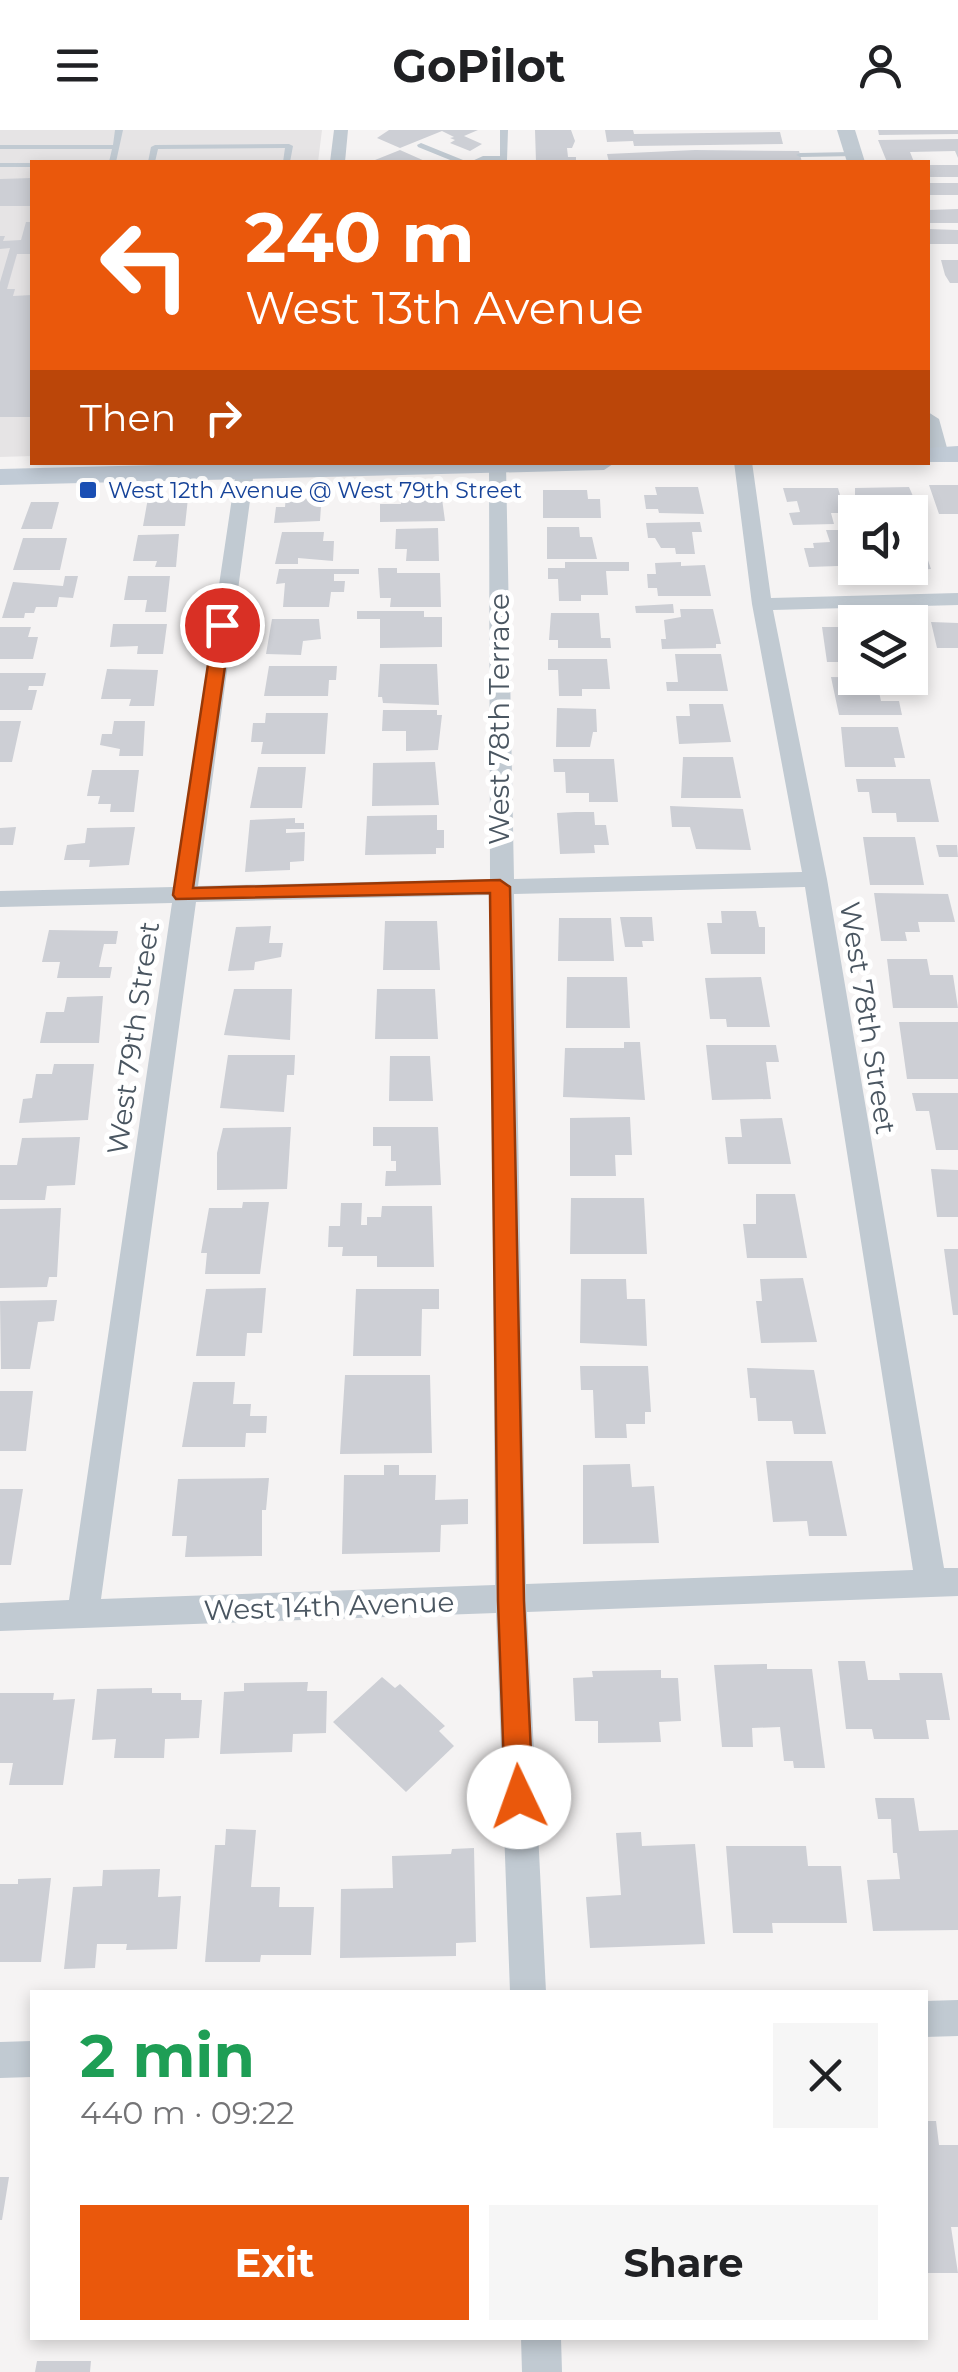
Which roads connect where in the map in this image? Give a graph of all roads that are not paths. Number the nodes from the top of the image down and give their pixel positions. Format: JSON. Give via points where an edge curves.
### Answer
{"nodes":[{"id":1,"x":120,"y":130,"type":"edge"},
{"id":2,"x":341,"y":130,"type":"edge"},
{"id":3,"x":504,"y":130,"type":"edge"},
{"id":4,"x":846,"y":130,"type":"edge"},
{"id":5,"x":421,"y":145,"type":"dead end"},
{"id":6,"x":116,"y":146,"type":"junction"},
{"id":7,"x":244,"y":146,"type":"junction"},
{"id":8,"x":0,"y":147,"type":"edge"},
{"id":9,"x":202,"y":147,"type":"junction"},
{"id":10,"x":800,"y":155,"type":"dead end"},
{"id":11,"x":854,"y":158,"type":"edge"},
{"id":12,"x":112,"y":160,"type":"edge"},
{"id":13,"x":152,"y":160,"type":"edge"},
{"id":14,"x":200,"y":160,"type":"edge"},
{"id":15,"x":242,"y":160,"type":"edge"},
{"id":16,"x":288,"y":160,"type":"edge"},
{"id":17,"x":338,"y":160,"type":"edge"},
{"id":18,"x":455,"y":160,"type":"edge"},
{"id":19,"x":478,"y":160,"type":"edge"},
{"id":20,"x":0,"y":165,"type":"edge"},
{"id":21,"x":30,"y":165,"type":"edge"},
{"id":22,"x":930,"y":425,"type":"edge"},
{"id":23,"x":941,"y":455,"type":"edge"},
{"id":24,"x":498,"y":465,"type":"joint"},
{"id":25,"x":743,"y":465,"type":"edge"},
{"id":26,"x":295,"y":466,"type":"edge"},
{"id":27,"x":245,"y":471,"type":"junction"},
{"id":28,"x":0,"y":477,"type":"edge"},
{"id":29,"x":958,"y":600,"type":"edge"},
{"id":30,"x":762,"y":604,"type":"junction"},
{"id":31,"x":814,"y":879,"type":"junction"},
{"id":32,"x":500,"y":887,"type":"junction"},
{"id":33,"x":182,"y":895,"type":"junction"},
{"id":34,"x":0,"y":899,"type":"edge"},
{"id":35,"x":945,"y":1583,"type":"edge"},
{"id":36,"x":511,"y":1601,"type":"junction"},
{"id":37,"x":84,"y":1613,"type":"junction"},
{"id":38,"x":0,"y":1617,"type":"edge"},
{"id":39,"x":528,"y":1990,"type":"edge"},
{"id":40,"x":958,"y":2018,"type":"edge"},
{"id":41,"x":928,"y":2020,"type":"edge"},
{"id":42,"x":30,"y":2059,"type":"edge"},
{"id":43,"x":0,"y":2060,"type":"edge"},
{"id":44,"x":541,"y":2340,"type":"edge"},
{"id":45,"x":542,"y":2372,"type":"edge"}],
"edges":[{"from":1,"to":6,"type":"lane"},
{"from":2,"to":17,"type":"street"},
{"from":3,"to":19,"type":"lane","via":[[504,158]]},
{"from":4,"to":11,"type":"street"},
{"from":5,"to":18,"type":"lane"},
{"from":6,"to":8,"type":"lane"},
{"from":6,"to":12,"type":"lane"},
{"from":7,"to":9,"type":"lane"},
{"from":7,"to":15,"type":"lane"},
{"from":7,"to":16,"type":"lane","via":[[289,146]]},
{"from":9,"to":13,"type":"lane","via":[[155,147]]},
{"from":9,"to":14,"type":"lane"},
{"from":10,"to":11,"type":"lane"},
{"from":20,"to":21,"type":"lane"},
{"from":22,"to":23,"type":"street"},
{"from":24,"to":26,"type":"main road"},
{"from":24,"to":32,"type":"street","name":"West 78th Terrace"},
{"from":25,"to":30,"type":"street","name":"West 78th Street"},
{"from":26,"to":27,"type":"main road"},
{"from":27,"to":28,"type":"main road"},
{"from":27,"to":33,"type":"street","name":"West 79th Street"},
{"from":29,"to":30,"type":"street"},
{"from":30,"to":31,"type":"street","name":"West 78th Street"},
{"from":31,"to":32,"type":"street"},
{"from":31,"to":35,"type":"street","name":"West 78th Street"},
{"from":32,"to":33,"type":"street"},
{"from":32,"to":36,"type":"street","name":"West 78th Terrace"},
{"from":33,"to":34,"type":"street"},
{"from":33,"to":37,"type":"street","name":"West 79th Street"},
{"from":35,"to":36,"type":"street","name":"West 14th Avenue"},
{"from":36,"to":37,"type":"street","name":"West 14th Avenue"},
{"from":36,"to":39,"type":"street","name":"West 78th Terrace"},
{"from":37,"to":38,"type":"street","name":"West 14th Avenue"},
{"from":40,"to":41,"type":"street"},
{"from":42,"to":43,"type":"street"},
{"from":44,"to":45,"type":"street"}]}
